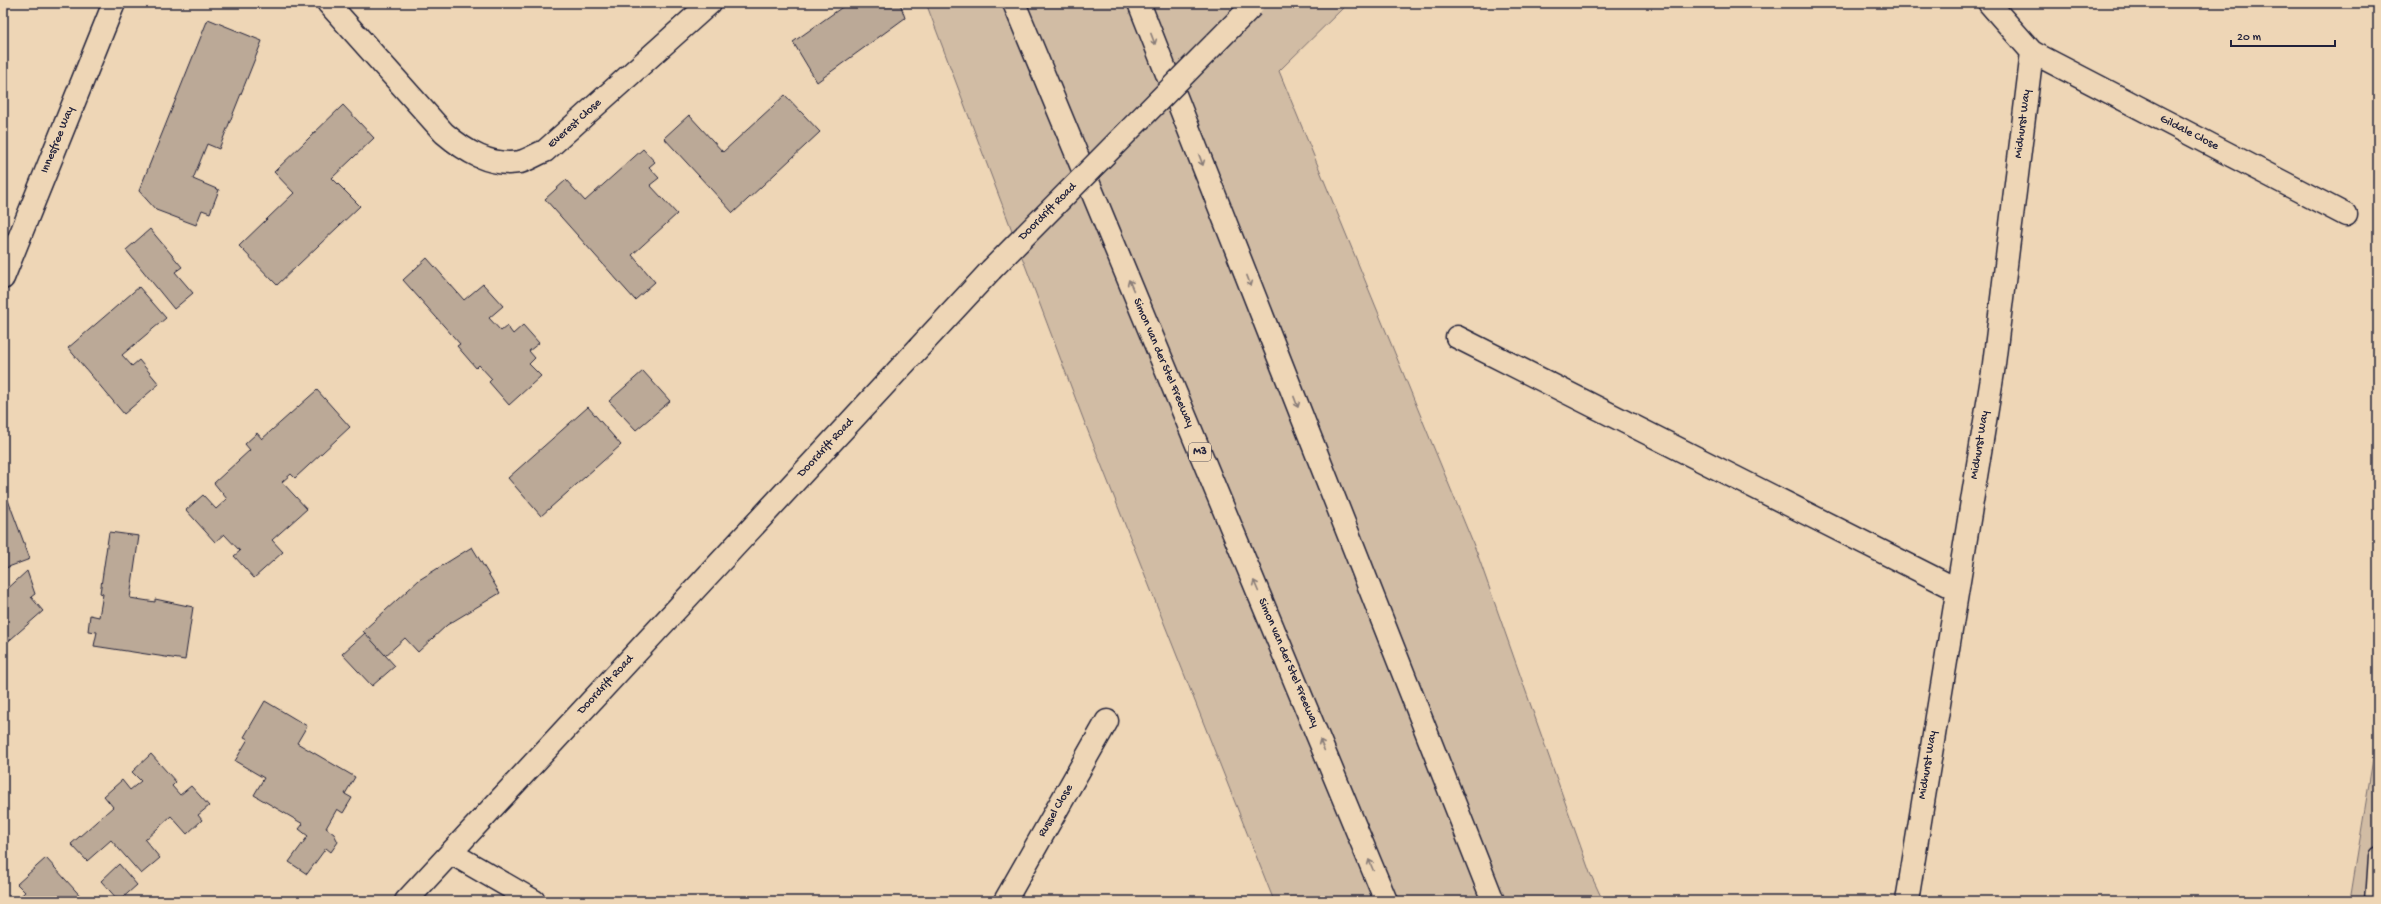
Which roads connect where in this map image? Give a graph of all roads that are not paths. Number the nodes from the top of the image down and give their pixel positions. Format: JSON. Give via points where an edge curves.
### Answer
{"nodes":[{"id":1,"x":114,"y":3,"type":"edge"},
{"id":2,"x":328,"y":3,"type":"edge"},
{"id":3,"x":710,"y":3,"type":"edge"},
{"id":4,"x":1014,"y":3,"type":"edge"},
{"id":5,"x":1139,"y":3,"type":"edge"},
{"id":6,"x":1989,"y":3,"type":"edge"},
{"id":7,"x":1253,"y":4,"type":"edge"},
{"id":8,"x":2032,"y":52,"type":"junction"},
{"id":9,"x":2346,"y":215,"type":"dead end"},
{"id":10,"x":3,"y":278,"type":"edge"},
{"id":11,"x":1457,"y":337,"type":"dead end"},
{"id":12,"x":1956,"y":589,"type":"junction"},
{"id":13,"x":1108,"y":721,"type":"dead end"},
{"id":14,"x":450,"y":853,"type":"junction"},
{"id":15,"x":2378,"y":856,"type":"edge"},
{"id":16,"x":406,"y":901,"type":"edge"},
{"id":17,"x":534,"y":901,"type":"edge"},
{"id":18,"x":1005,"y":901,"type":"edge"},
{"id":19,"x":1386,"y":901,"type":"edge"},
{"id":20,"x":1492,"y":901,"type":"edge"},
{"id":21,"x":1907,"y":901,"type":"edge"},
{"id":22,"x":2375,"y":901,"type":"edge"}],
"edges":[{"from":1,"to":10,"type":"main road","name":"Innesfree Way"},
{"from":2,"to":3,"type":"main road","name":"Everest Close","via":[[444,133],[464,150],[490,161],[520,162],[545,151]]},
{"from":19,"to":4,"type":"main road","name":"Simon van der Stel Freeway","number":"M3","one_way":true},
{"from":5,"to":20,"type":"main road","one_way":true},
{"from":6,"to":8,"type":"main road"},
{"from":7,"to":14,"type":"main road","name":"Doordrift Road","bridge":true,"via":[[992,270]]},
{"from":8,"to":9,"type":"main road","name":"Gildale Close"},
{"from":8,"to":12,"type":"main road","name":"Midhurst Way","via":[[1993,372]]},
{"from":11,"to":12,"type":"main road"},
{"from":12,"to":21,"type":"main road","name":"Midhurst Way"},
{"from":13,"to":18,"type":"main road","name":"Russel Close"},
{"from":14,"to":16,"type":"main road","name":"Doordrift Road"},
{"from":14,"to":17,"type":"main road"},
{"from":15,"to":22,"type":"lane"}]}
